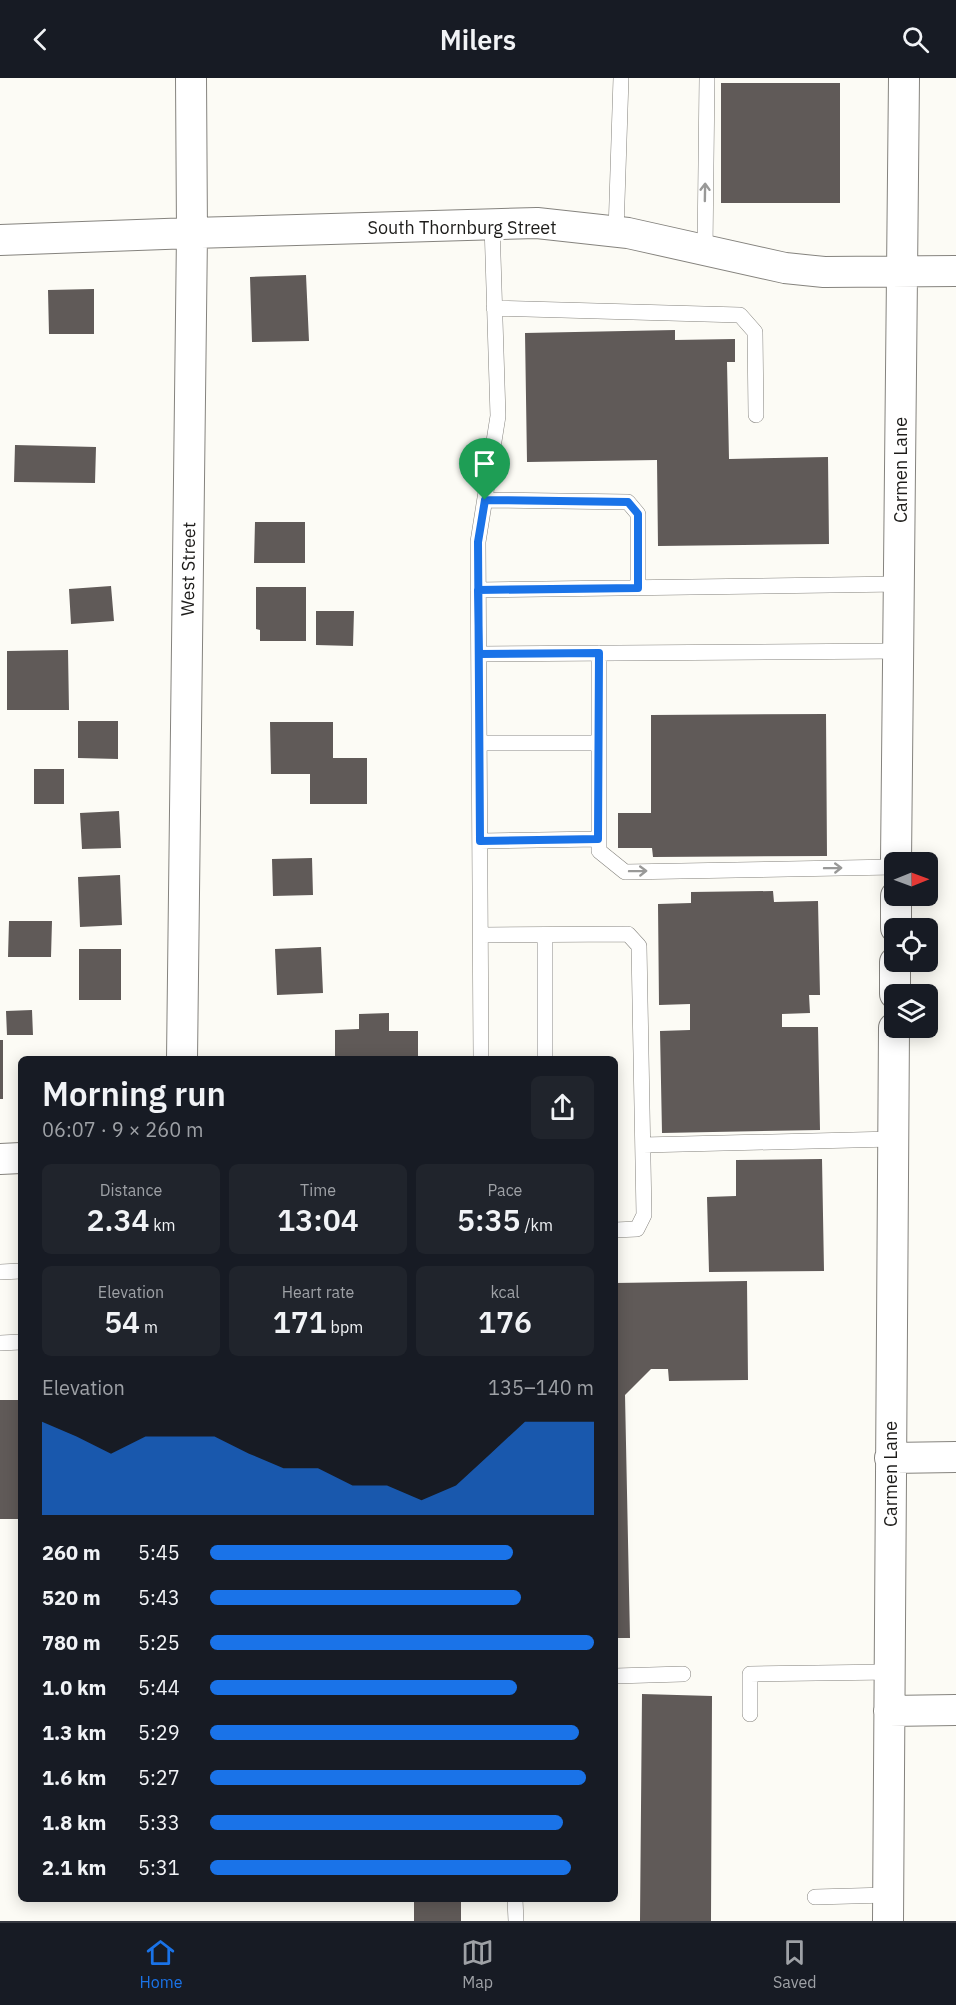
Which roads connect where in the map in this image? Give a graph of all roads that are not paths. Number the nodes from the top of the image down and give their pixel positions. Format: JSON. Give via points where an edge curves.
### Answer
{"nodes":[{"id":1,"x":191,"y":78,"type":"edge"},
{"id":2,"x":621,"y":78,"type":"edge"},
{"id":3,"x":707,"y":78,"type":"edge"},
{"id":4,"x":904,"y":78,"type":"edge"},
{"id":5,"x":492,"y":224,"type":"junction"},
{"id":6,"x":192,"y":232,"type":"junction"},
{"id":7,"x":616,"y":232,"type":"junction"},
{"id":8,"x":0,"y":240,"type":"edge"},
{"id":9,"x":705,"y":250,"type":"junction"},
{"id":10,"x":901,"y":271,"type":"junction"},
{"id":11,"x":956,"y":271,"type":"edge"},
{"id":12,"x":494,"y":308,"type":"junction"},
{"id":13,"x":756,"y":415,"type":"dead end"},
{"id":14,"x":485,"y":500,"type":"junction"},
{"id":15,"x":899,"y":584,"type":"junction"},
{"id":16,"x":638,"y":588,"type":"junction"},
{"id":17,"x":478,"y":590,"type":"junction"},
{"id":18,"x":898,"y":651,"type":"junction"},
{"id":19,"x":599,"y":653,"type":"junction"},
{"id":20,"x":479,"y":654,"type":"junction"},
{"id":21,"x":479,"y":743,"type":"junction"},
{"id":22,"x":598,"y":743,"type":"junction"},
{"id":23,"x":598,"y":839,"type":"junction"},
{"id":24,"x":480,"y":841,"type":"junction"},
{"id":25,"x":896,"y":852,"type":"edge"},
{"id":26,"x":884,"y":867,"type":"edge"},
{"id":27,"x":545,"y":935,"type":"junction"},
{"id":28,"x":481,"y":936,"type":"junction"},
{"id":29,"x":894,"y":1038,"type":"edge"},
{"id":30,"x":182,"y":1056,"type":"edge"},
{"id":31,"x":481,"y":1056,"type":"edge"},
{"id":32,"x":546,"y":1056,"type":"edge"},
{"id":33,"x":893,"y":1139,"type":"junction"},
{"id":34,"x":643,"y":1145,"type":"junction"},
{"id":35,"x":18,"y":1158,"type":"edge"},
{"id":36,"x":0,"y":1159,"type":"edge"},
{"id":37,"x":618,"y":1230,"type":"edge"},
{"id":38,"x":18,"y":1271,"type":"edge"},
{"id":39,"x":0,"y":1272,"type":"edge"},
{"id":40,"x":0,"y":1342,"type":"edge"},
{"id":41,"x":18,"y":1342,"type":"edge"},
{"id":42,"x":956,"y":1456,"type":"edge"},
{"id":43,"x":890,"y":1458,"type":"junction"},
{"id":44,"x":890,"y":1672,"type":"junction"},
{"id":45,"x":684,"y":1674,"type":"dead end"},
{"id":46,"x":618,"y":1676,"type":"edge"},
{"id":47,"x":956,"y":1710,"type":"edge"},
{"id":48,"x":889,"y":1711,"type":"junction"},
{"id":49,"x":750,"y":1714,"type":"dead end"},
{"id":50,"x":815,"y":1897,"type":"dead end"},
{"id":51,"x":515,"y":1902,"type":"edge"},
{"id":52,"x":888,"y":1908,"type":"edge"},
{"id":53,"x":516,"y":1921,"type":"edge"}],
"edges":[{"from":1,"to":6,"type":"street","name":"West Street"},
{"from":2,"to":7,"type":"lane"},
{"from":9,"to":3,"type":"lane","one_way":true},
{"from":4,"to":10,"type":"street","name":"Carmen Lane"},
{"from":5,"to":6,"type":"street","name":"South Thornburg Street"},
{"from":5,"to":7,"type":"street","name":"South Thornburg Street","via":[[537,223]]},
{"from":5,"to":12,"type":"lane"},
{"from":6,"to":8,"type":"street","name":"South Thornburg Street"},
{"from":6,"to":30,"type":"street","name":"West Street"},
{"from":7,"to":9,"type":"street","name":"South Thornburg Street"},
{"from":9,"to":10,"type":"street","name":"South Thornburg Street","via":[[785,268]]},
{"from":10,"to":11,"type":"street","name":"South Thornburg Street"},
{"from":10,"to":15,"type":"street","name":"Carmen Lane"},
{"from":12,"to":13,"type":"lane","via":[[740,315],[755,332]]},
{"from":12,"to":14,"type":"lane","via":[[498,416]]},
{"from":14,"to":16,"type":"lane","via":[[628,502],[638,514]]},
{"from":14,"to":17,"type":"lane","via":[[478,542]]},
{"from":15,"to":16,"type":"lane"},
{"from":15,"to":18,"type":"street","name":"Carmen Lane"},
{"from":16,"to":17,"type":"lane"},
{"from":17,"to":20,"type":"lane"},
{"from":18,"to":19,"type":"lane"},
{"from":18,"to":25,"type":"street","name":"Carmen Lane"},
{"from":19,"to":20,"type":"lane"},
{"from":19,"to":22,"type":"lane"},
{"from":20,"to":21,"type":"lane"},
{"from":21,"to":22,"type":"lane"},
{"from":21,"to":24,"type":"lane"},
{"from":22,"to":23,"type":"lane"},
{"from":23,"to":24,"type":"lane"},
{"from":23,"to":26,"type":"lane","one_way":true,"via":[[599,851],[625,872]]},
{"from":24,"to":28,"type":"lane"},
{"from":27,"to":28,"type":"lane"},
{"from":27,"to":32,"type":"lane"},
{"from":27,"to":34,"type":"lane","via":[[628,934],[639,945]]},
{"from":28,"to":31,"type":"lane"},
{"from":29,"to":33,"type":"street","name":"Carmen Lane"},
{"from":33,"to":34,"type":"lane"},
{"from":33,"to":43,"type":"street","name":"Carmen Lane"},
{"from":34,"to":37,"type":"lane","via":[[644,1215],[637,1229]]},
{"from":35,"to":36,"type":"street"},
{"from":38,"to":39,"type":"lane"},
{"from":40,"to":41,"type":"lane"},
{"from":42,"to":43,"type":"street"},
{"from":43,"to":44,"type":"street","name":"Carmen Lane"},
{"from":44,"to":48,"type":"street","name":"Carmen Lane"},
{"from":44,"to":49,"type":"lane","via":[[750,1674]]},
{"from":45,"to":46,"type":"lane"},
{"from":47,"to":48,"type":"street"},
{"from":48,"to":52,"type":"street","name":"Carmen Lane"},
{"from":50,"to":52,"type":"lane"},
{"from":51,"to":53,"type":"lane"}]}
